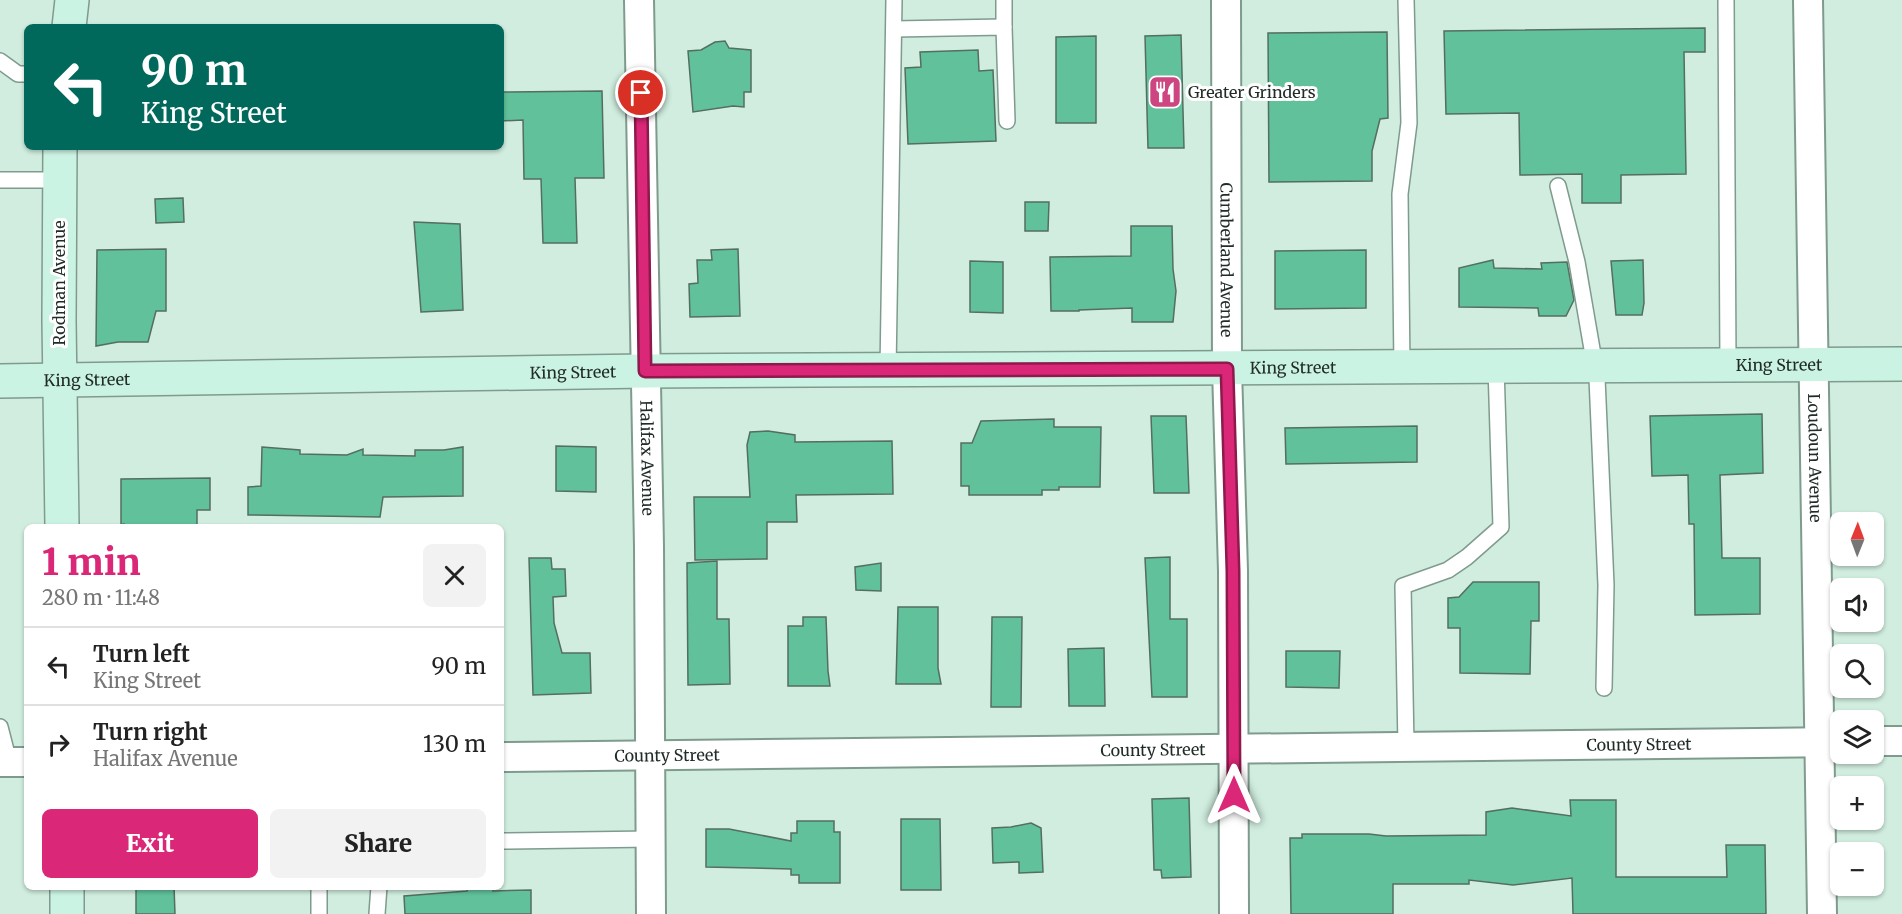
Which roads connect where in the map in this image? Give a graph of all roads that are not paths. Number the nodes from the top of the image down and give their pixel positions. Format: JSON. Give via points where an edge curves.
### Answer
{"nodes":[{"id":1,"x":72,"y":0,"type":"edge"},
{"id":2,"x":639,"y":0,"type":"edge"},
{"id":3,"x":894,"y":0,"type":"edge"},
{"id":4,"x":1004,"y":0,"type":"edge"},
{"id":5,"x":1226,"y":0,"type":"edge"},
{"id":6,"x":1406,"y":0,"type":"edge"},
{"id":7,"x":1726,"y":0,"type":"edge"},
{"id":8,"x":1808,"y":0,"type":"edge"},
{"id":9,"x":69,"y":24,"type":"edge"},
{"id":10,"x":1004,"y":27,"type":"junction"},
{"id":11,"x":894,"y":29,"type":"junction"},
{"id":12,"x":0,"y":61,"type":"edge"},
{"id":13,"x":24,"y":74,"type":"edge"},
{"id":14,"x":1007,"y":121,"type":"dead end"},
{"id":15,"x":60,"y":150,"type":"edge"},
{"id":16,"x":0,"y":180,"type":"edge"},
{"id":17,"x":59,"y":180,"type":"junction"},
{"id":18,"x":1558,"y":186,"type":"dead end"},
{"id":19,"x":1814,"y":364,"type":"junction"},
{"id":20,"x":1902,"y":364,"type":"edge"},
{"id":21,"x":1728,"y":365,"type":"junction"},
{"id":22,"x":1595,"y":366,"type":"junction"},
{"id":23,"x":1496,"y":367,"type":"junction"},
{"id":24,"x":1402,"y":368,"type":"junction"},
{"id":25,"x":1227,"y":369,"type":"junction"},
{"id":26,"x":888,"y":370,"type":"junction"},
{"id":27,"x":645,"y":371,"type":"junction"},
{"id":28,"x":60,"y":380,"type":"junction"},
{"id":29,"x":0,"y":381,"type":"edge"},
{"id":30,"x":62,"y":524,"type":"edge"},
{"id":31,"x":1604,"y":688,"type":"dead end"},
{"id":32,"x":0,"y":727,"type":"edge"},
{"id":33,"x":1884,"y":741,"type":"edge"},
{"id":34,"x":1902,"y":741,"type":"edge"},
{"id":35,"x":1830,"y":742,"type":"edge"},
{"id":36,"x":1406,"y":746,"type":"junction"},
{"id":37,"x":1233,"y":748,"type":"junction"},
{"id":38,"x":650,"y":755,"type":"junction"},
{"id":39,"x":504,"y":757,"type":"edge"},
{"id":40,"x":12,"y":762,"type":"edge"},
{"id":41,"x":651,"y":839,"type":"junction"},
{"id":42,"x":504,"y":841,"type":"edge"},
{"id":43,"x":67,"y":890,"type":"edge"},
{"id":44,"x":319,"y":890,"type":"edge"},
{"id":45,"x":379,"y":890,"type":"edge"},
{"id":46,"x":67,"y":914,"type":"edge"},
{"id":47,"x":320,"y":914,"type":"edge"},
{"id":48,"x":377,"y":914,"type":"edge"},
{"id":49,"x":651,"y":914,"type":"edge"},
{"id":50,"x":1234,"y":914,"type":"edge"},
{"id":51,"x":1822,"y":914,"type":"edge"}],
"edges":[{"from":1,"to":9,"type":"street"},
{"from":2,"to":27,"type":"street","name":"Halifax Avenue"},
{"from":3,"to":11,"type":"lane"},
{"from":4,"to":10,"type":"lane"},
{"from":5,"to":25,"type":"street","name":"Cumberland Avenue"},
{"from":6,"to":24,"type":"lane","via":[[1409,123],[1400,194]]},
{"from":7,"to":21,"type":"lane"},
{"from":8,"to":19,"type":"street","name":"Loudoun Avenue"},
{"from":10,"to":11,"type":"lane"},
{"from":10,"to":14,"type":"lane"},
{"from":11,"to":26,"type":"lane"},
{"from":12,"to":13,"type":"lane"},
{"from":15,"to":17,"type":"street","name":"Rodman Avenue"},
{"from":16,"to":17,"type":"lane"},
{"from":17,"to":28,"type":"street","name":"Rodman Avenue"},
{"from":18,"to":22,"type":"lane","via":[[1577,262]]},
{"from":19,"to":20,"type":"street","name":"King Street"},
{"from":19,"to":21,"type":"street","name":"King Street"},
{"from":19,"to":35,"type":"street","name":"Loudoun Avenue"},
{"from":21,"to":22,"type":"street","name":"King Street"},
{"from":22,"to":23,"type":"street","name":"King Street"},
{"from":22,"to":31,"type":"lane","via":[[1606,585]]},
{"from":23,"to":24,"type":"street","name":"King Street"},
{"from":23,"to":36,"type":"lane","via":[[1501,527],[1448,570],[1403,586]]},
{"from":24,"to":25,"type":"street","name":"King Street"},
{"from":25,"to":26,"type":"street","name":"King Street"},
{"from":25,"to":37,"type":"street","name":"Cumberland Avenue"},
{"from":26,"to":27,"type":"street","name":"King Street"},
{"from":27,"to":28,"type":"street","name":"King Street"},
{"from":27,"to":38,"type":"street","name":"Halifax Avenue"},
{"from":28,"to":29,"type":"street","name":"King Street"},
{"from":28,"to":30,"type":"street","name":"Rodman Avenue"},
{"from":32,"to":40,"type":"lane"},
{"from":33,"to":34,"type":"street"},
{"from":35,"to":36,"type":"street","name":"County Street"},
{"from":35,"to":51,"type":"street","name":"Loudoun Avenue"},
{"from":36,"to":37,"type":"street","name":"County Street"},
{"from":37,"to":38,"type":"street","name":"County Street"},
{"from":37,"to":50,"type":"street","name":"Cumberland Avenue"},
{"from":38,"to":39,"type":"street","name":"County Street"},
{"from":38,"to":41,"type":"street","name":"Halifax Avenue"},
{"from":41,"to":42,"type":"lane"},
{"from":41,"to":49,"type":"street","name":"Halifax Avenue"},
{"from":43,"to":46,"type":"street"},
{"from":44,"to":47,"type":"lane"},
{"from":45,"to":48,"type":"lane"}]}
